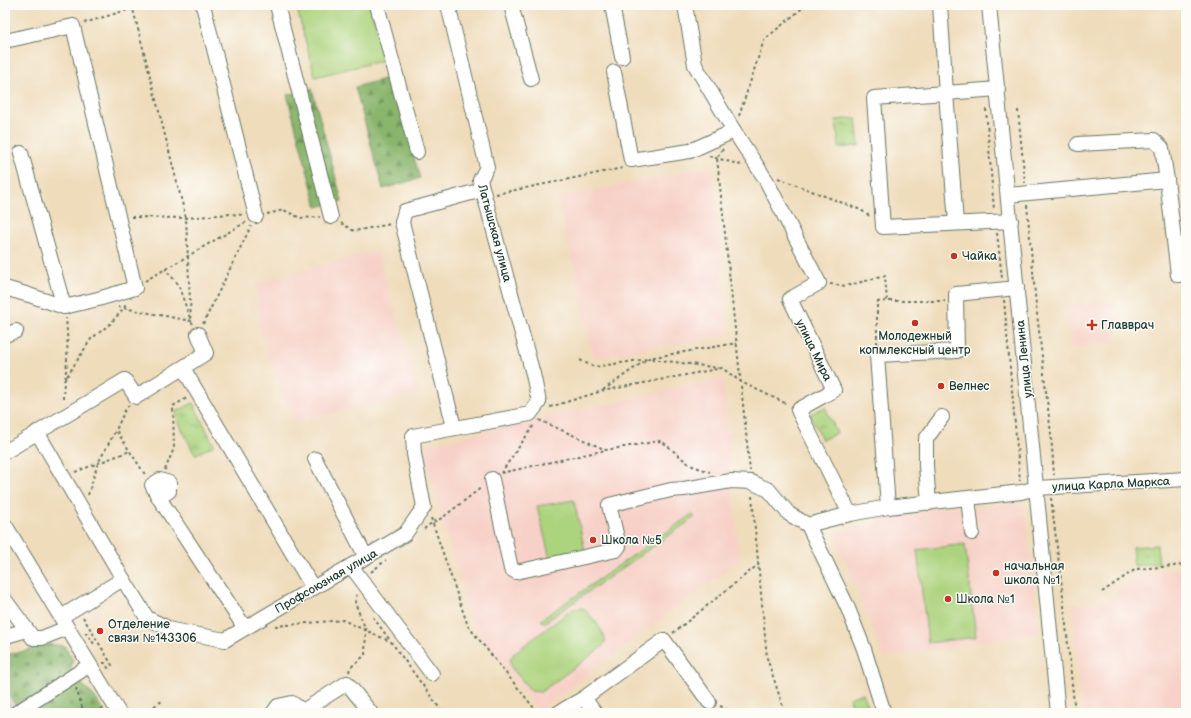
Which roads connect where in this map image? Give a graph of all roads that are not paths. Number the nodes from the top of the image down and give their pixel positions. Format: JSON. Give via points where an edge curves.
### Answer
{"nodes":[{"id":1,"x":203,"y":5,"type":"edge"},
{"id":2,"x":277,"y":5,"type":"edge"},
{"id":3,"x":377,"y":5,"type":"edge"},
{"id":4,"x":448,"y":5,"type":"edge"},
{"id":5,"x":511,"y":5,"type":"edge"},
{"id":6,"x":612,"y":5,"type":"edge"},
{"id":7,"x":684,"y":5,"type":"edge"},
{"id":8,"x":940,"y":5,"type":"edge"},
{"id":9,"x":989,"y":5,"type":"edge"},
{"id":10,"x":5,"y":41,"type":"edge"},
{"id":11,"x":622,"y":57,"type":"dead end"},
{"id":12,"x":614,"y":72,"type":"dead end"},
{"id":13,"x":531,"y":79,"type":"dead end"},
{"id":14,"x":991,"y":90,"type":"junction"},
{"id":15,"x":946,"y":93,"type":"junction"},
{"id":16,"x":734,"y":131,"type":"junction"},
{"id":17,"x":1078,"y":144,"type":"dead end"},
{"id":18,"x":417,"y":152,"type":"dead end"},
{"id":19,"x":21,"y":154,"type":"dead end"},
{"id":20,"x":1167,"y":180,"type":"junction"},
{"id":21,"x":483,"y":194,"type":"junction"},
{"id":22,"x":1008,"y":195,"type":"junction"},
{"id":23,"x":256,"y":216,"type":"road end"},
{"id":24,"x":331,"y":217,"type":"road end"},
{"id":25,"x":1010,"y":221,"type":"junction"},
{"id":26,"x":956,"y":223,"type":"junction"},
{"id":27,"x":1186,"y":274,"type":"edge"},
{"id":28,"x":5,"y":288,"type":"edge"},
{"id":29,"x":1017,"y":288,"type":"junction"},
{"id":30,"x":64,"y":307,"type":"junction"},
{"id":31,"x":194,"y":327,"type":"road end"},
{"id":32,"x":183,"y":368,"type":"junction"},
{"id":33,"x":534,"y":417,"type":"joint"},
{"id":34,"x":942,"y":417,"type":"dead end"},
{"id":35,"x":454,"y":427,"type":"junction"},
{"id":36,"x":37,"y":432,"type":"junction"},
{"id":37,"x":5,"y":452,"type":"edge"},
{"id":38,"x":315,"y":459,"type":"dead end"},
{"id":39,"x":496,"y":476,"type":"road end"},
{"id":40,"x":1186,"y":479,"type":"edge"},
{"id":41,"x":156,"y":482,"type":"road end"},
{"id":42,"x":1037,"y":488,"type":"junction"},
{"id":43,"x":968,"y":498,"type":"junction"},
{"id":44,"x":929,"y":503,"type":"junction"},
{"id":45,"x":888,"y":507,"type":"junction"},
{"id":46,"x":850,"y":514,"type":"junction"},
{"id":47,"x":5,"y":525,"type":"edge"},
{"id":48,"x":808,"y":525,"type":"junction"},
{"id":49,"x":972,"y":533,"type":"dead end"},
{"id":50,"x":366,"y":557,"type":"junction"},
{"id":51,"x":351,"y":566,"type":"junction"},
{"id":52,"x":123,"y":579,"type":"junction"},
{"id":53,"x":313,"y":588,"type":"junction"},
{"id":54,"x":5,"y":600,"type":"edge"},
{"id":55,"x":64,"y":623,"type":"junction"},
{"id":56,"x":245,"y":628,"type":"junction"},
{"id":57,"x":27,"y":630,"type":"junction"},
{"id":58,"x":5,"y":634,"type":"edge"},
{"id":59,"x":90,"y":665,"type":"junction"},
{"id":60,"x":432,"y":674,"type":"dead end"},
{"id":61,"x":584,"y":698,"type":"junction"},
{"id":62,"x":709,"y":702,"type":"dead end"},
{"id":63,"x":16,"y":713,"type":"edge"},
{"id":64,"x":119,"y":713,"type":"edge"},
{"id":65,"x":273,"y":713,"type":"edge"},
{"id":66,"x":371,"y":713,"type":"edge"},
{"id":67,"x":558,"y":713,"type":"edge"},
{"id":68,"x":595,"y":713,"type":"edge"},
{"id":69,"x":884,"y":713,"type":"edge"},
{"id":70,"x":1058,"y":713,"type":"edge"}],
"edges":[{"from":1,"to":23,"type":"street"},
{"from":2,"to":24,"type":"street"},
{"from":3,"to":18,"type":"street"},
{"from":4,"to":21,"type":"street","name":"Латышская улица","via":[[488,167],[480,180]]},
{"from":5,"to":13,"type":"street"},
{"from":6,"to":11,"type":"street"},
{"from":7,"to":16,"type":"street","via":[[695,65]]},
{"from":8,"to":15,"type":"street"},
{"from":9,"to":14,"type":"street","name":"улица Ленина"},
{"from":10,"to":30,"type":"street","via":[[73,26],[135,288]]},
{"from":12,"to":16,"type":"street","via":[[631,160],[690,151]]},
{"from":14,"to":15,"type":"street"},
{"from":14,"to":22,"type":"street","name":"улица Ленина"},
{"from":15,"to":26,"type":"street"},
{"from":15,"to":26,"type":"street","via":[[874,98],[882,227]]},
{"from":16,"to":46,"type":"street","name":"улица Мира","via":[[766,180],[820,282],[790,299],[834,390],[798,410]]},
{"from":17,"to":20,"type":"street","via":[[1154,140],[1162,148]]},
{"from":19,"to":30,"type":"street"},
{"from":20,"to":22,"type":"street"},
{"from":20,"to":27,"type":"street","via":[[1178,275]]},
{"from":21,"to":33,"type":"street","name":"Латышская улица","via":[[533,374],[539,402]]},
{"from":21,"to":35,"type":"street","via":[[405,211],[402,222]]},
{"from":22,"to":25,"type":"street","name":"улица Ленина"},
{"from":25,"to":26,"type":"street"},
{"from":25,"to":29,"type":"street","name":"улица Ленина"},
{"from":28,"to":30,"type":"street"},
{"from":29,"to":42,"type":"street","name":"улица Ленина"},
{"from":29,"to":45,"type":"street","via":[[956,294],[957,352],[877,355]]},
{"from":31,"to":32,"type":"street","via":[[206,353]]},
{"from":32,"to":36,"type":"street","via":[[136,397],[125,380]]},
{"from":32,"to":53,"type":"street"},
{"from":33,"to":35,"type":"street","name":"Профсоюзная улица"},
{"from":34,"to":44,"type":"street","via":[[926,439]]},
{"from":35,"to":50,"type":"street","name":"Профсоюзная улица","via":[[413,436],[424,507],[405,534]]},
{"from":36,"to":37,"type":"street"},
{"from":36,"to":52,"type":"street","name":"Профсоюзная улица"},
{"from":38,"to":50,"type":"street"},
{"from":39,"to":48,"type":"street","via":[[511,569],[516,572],[616,550],[619,546],[609,505],[671,490],[731,481],[751,482],[769,490],[789,514]]},
{"from":40,"to":42,"type":"street","name":"улица Карла Маркса"},
{"from":41,"to":56,"type":"street","via":[[159,498]]},
{"from":42,"to":43,"type":"street","name":"улица Карла Маркса"},
{"from":42,"to":70,"type":"street","name":"улица Ленина"},
{"from":43,"to":44,"type":"street","name":"улица Карла Маркса"},
{"from":43,"to":49,"type":"street"},
{"from":44,"to":45,"type":"street","name":"улица Карла Маркса"},
{"from":45,"to":46,"type":"street","name":"улица Карла Маркса"},
{"from":46,"to":48,"type":"street"},
{"from":47,"to":55,"type":"street"},
{"from":48,"to":69,"type":"street","via":[[847,606],[864,649]]},
{"from":50,"to":51,"type":"street","name":"Профсоюзная улица"},
{"from":51,"to":53,"type":"street","name":"Профсоюзная улица"},
{"from":51,"to":60,"type":"street","via":[[357,584]]},
{"from":52,"to":55,"type":"street"},
{"from":52,"to":56,"type":"street","name":"Профсоюзная улица","via":[[147,618],[172,630],[225,640]]},
{"from":53,"to":56,"type":"street","name":"Профсоюзная улица"},
{"from":54,"to":57,"type":"street"},
{"from":55,"to":57,"type":"street","via":[[42,638],[33,638]]},
{"from":55,"to":59,"type":"street"},
{"from":57,"to":58,"type":"street","via":[[6,636]]},
{"from":59,"to":63,"type":"street"},
{"from":59,"to":64,"type":"street"},
{"from":61,"to":62,"type":"street","via":[[664,640]]},
{"from":61,"to":67,"type":"street"},
{"from":61,"to":68,"type":"street"},
{"from":65,"to":66,"type":"street","via":[[278,706],[292,703],[302,711],[347,683]]}]}
